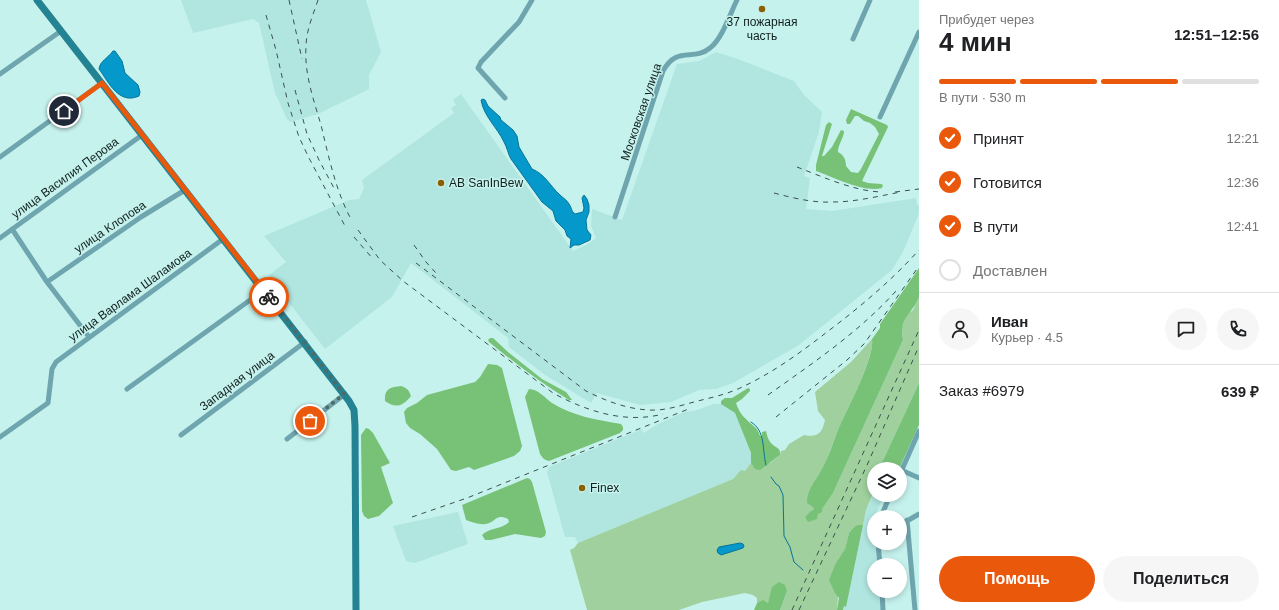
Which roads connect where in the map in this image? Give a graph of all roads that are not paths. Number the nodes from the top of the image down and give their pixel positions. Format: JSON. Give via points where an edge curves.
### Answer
{"nodes":[{"id":1,"x":37,"y":0,"type":"edge"},
{"id":2,"x":532,"y":0,"type":"edge"},
{"id":3,"x":737,"y":0,"type":"edge"},
{"id":4,"x":870,"y":0,"type":"edge"},
{"id":5,"x":61,"y":31,"type":"junction"},
{"id":6,"x":919,"y":32,"type":"edge"},
{"id":7,"x":853,"y":39,"type":"dead end"},
{"id":8,"x":0,"y":74,"type":"edge"},
{"id":9,"x":102,"y":83,"type":"junction"},
{"id":10,"x":505,"y":98,"type":"dead end"},
{"id":11,"x":880,"y":116,"type":"dead end"},
{"id":12,"x":142,"y":135,"type":"junction"},
{"id":13,"x":0,"y":157,"type":"edge"},
{"id":14,"x":185,"y":190,"type":"junction"},
{"id":15,"x":615,"y":217,"type":"dead end"},
{"id":16,"x":12,"y":229,"type":"junction"},
{"id":17,"x":0,"y":238,"type":"edge"},
{"id":18,"x":224,"y":239,"type":"junction"},
{"id":19,"x":47,"y":282,"type":"junction"},
{"id":20,"x":264,"y":290,"type":"junction"},
{"id":21,"x":89,"y":337,"type":"junction"},
{"id":22,"x":304,"y":342,"type":"junction"},
{"id":23,"x":127,"y":389,"type":"dead end"},
{"id":24,"x":344,"y":394,"type":"junction"},
{"id":25,"x":919,"y":431,"type":"edge"},
{"id":26,"x":181,"y":435,"type":"dead end"},
{"id":27,"x":0,"y":437,"type":"edge"},
{"id":28,"x":286,"y":439,"type":"dead end"},
{"id":29,"x":905,"y":462,"type":"edge"},
{"id":30,"x":907,"y":474,"type":"edge"},
{"id":31,"x":919,"y":478,"type":"edge"},
{"id":32,"x":919,"y":514,"type":"edge"},
{"id":33,"x":908,"y":520,"type":"joint"},
{"id":34,"x":882,"y":598,"type":"edge"},
{"id":35,"x":356,"y":610,"type":"edge"},
{"id":36,"x":883,"y":610,"type":"edge"},
{"id":37,"x":915,"y":610,"type":"edge"}],
"edges":[{"from":1,"to":5,"type":"street"},
{"from":2,"to":10,"type":"street","via":[[525,15],[478,68]]},
{"from":3,"to":15,"type":"street","name":"Московская улица","via":[[712,46],[703,52],[676,56],[668,62]]},
{"from":4,"to":7,"type":"street"},
{"from":5,"to":8,"type":"street"},
{"from":5,"to":9,"type":"street"},
{"from":6,"to":11,"type":"street"},
{"from":9,"to":12,"type":"street"},
{"from":9,"to":13,"type":"street"},
{"from":12,"to":14,"type":"street"},
{"from":12,"to":16,"type":"street","name":"улица Василия Перова"},
{"from":14,"to":18,"type":"street"},
{"from":14,"to":19,"type":"street","name":"улица Клопова"},
{"from":16,"to":17,"type":"street","name":"улица Василия Перова"},
{"from":16,"to":19,"type":"street"},
{"from":18,"to":20,"type":"street"},
{"from":18,"to":21,"type":"street","name":"улица Варлама Шаламова"},
{"from":19,"to":21,"type":"street"},
{"from":20,"to":22,"type":"street"},
{"from":20,"to":23,"type":"street"},
{"from":21,"to":27,"type":"street","name":"улица Варлама Шаламова","via":[[56,362],[52,369],[48,403]]},
{"from":22,"to":24,"type":"street"},
{"from":22,"to":26,"type":"street","name":"Западная улица"},
{"from":24,"to":28,"type":"street"},
{"from":24,"to":35,"type":"street","via":[[354,410],[355,426]]},
{"from":25,"to":29,"type":"street"},
{"from":30,"to":31,"type":"street"},
{"from":32,"to":33,"type":"street"},
{"from":33,"to":37,"type":"street"},
{"from":34,"to":36,"type":"street"}]}
